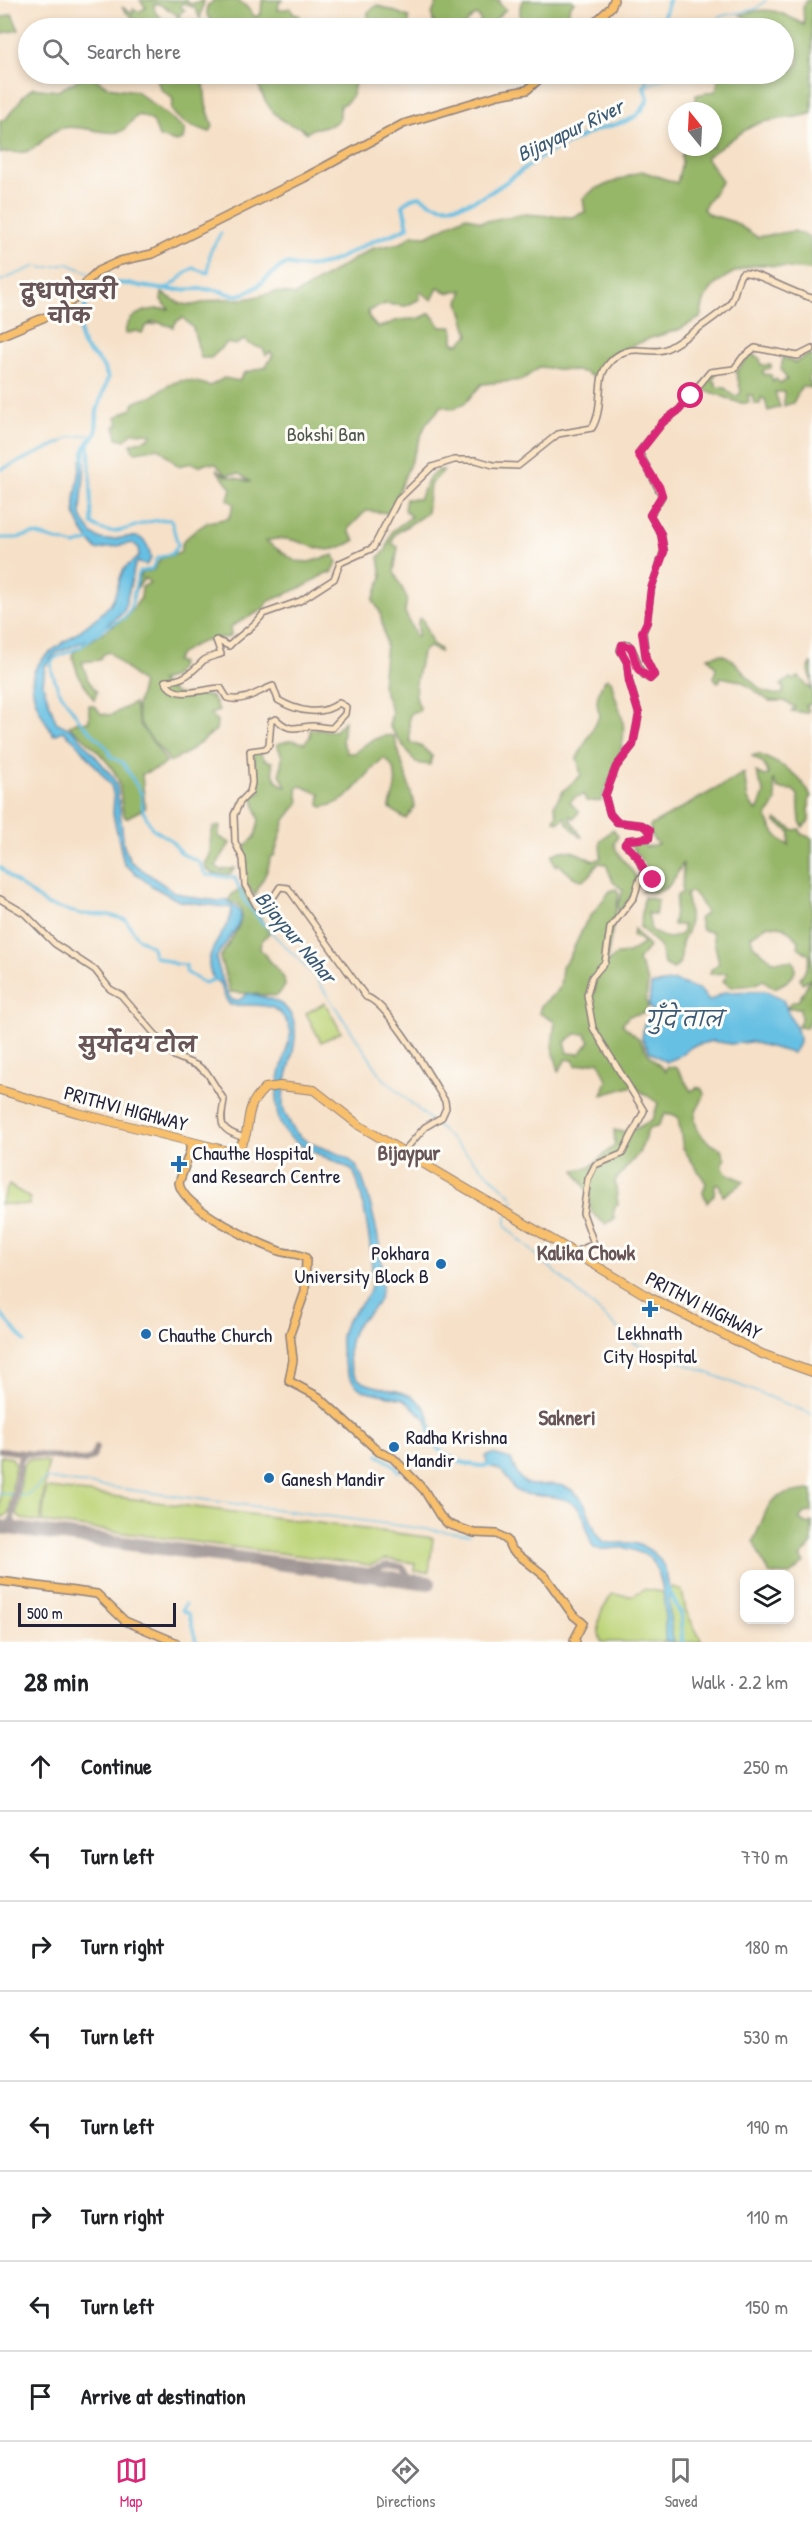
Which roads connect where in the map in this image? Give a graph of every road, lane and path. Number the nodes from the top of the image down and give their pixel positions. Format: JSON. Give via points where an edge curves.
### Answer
{"nodes":[{"id":1,"x":614,"y":0,"type":"edge"},
{"id":2,"x":599,"y":18,"type":"edge"},
{"id":3,"x":534,"y":84,"type":"edge"},
{"id":4,"x":812,"y":298,"type":"edge"},
{"id":5,"x":0,"y":336,"type":"edge"},
{"id":6,"x":812,"y":349,"type":"edge"},
{"id":7,"x":0,"y":899,"type":"edge"},
{"id":8,"x":0,"y":1090,"type":"edge"},
{"id":9,"x":245,"y":1138,"type":"junction"},
{"id":10,"x":190,"y":1142,"type":"junction"},
{"id":11,"x":403,"y":1152,"type":"junction"},
{"id":12,"x":575,"y":1252,"type":"junction"},
{"id":13,"x":812,"y":1372,"type":"edge"},
{"id":14,"x":0,"y":1581,"type":"edge"},
{"id":15,"x":175,"y":1642,"type":"edge"},
{"id":16,"x":576,"y":1642,"type":"edge"}],
"edges":[{"from":1,"to":2,"type":"main road"},
{"from":3,"to":5,"type":"main road","via":[[527,90],[403,124],[152,254],[98,271],[81,294],[57,312]]},
{"from":4,"to":11,"type":"main road","via":[[793,294],[751,273],[742,273],[726,309],[693,332],[667,349],[632,348],[608,364],[602,375],[601,402],[592,428],[558,434],[518,466],[454,460],[432,467],[398,500],[373,548],[342,561],[334,579],[300,602],[263,614],[229,646],[216,640],[221,654],[205,660],[194,672],[177,681],[165,681],[171,690],[183,692],[221,688],[231,699],[260,694],[272,686],[278,700],[299,711],[327,711],[339,704],[346,707],[345,714],[332,728],[294,729],[276,720],[271,722],[269,745],[250,751],[252,783],[234,815],[235,842],[243,859],[245,885],[259,911],[265,910],[280,887],[288,888],[366,997],[376,1001],[412,1049],[445,1101],[442,1117],[425,1127]]},
{"from":6,"to":12,"type":"main road","via":[[798,356],[755,348],[734,369],[710,372],[639,452],[662,495],[650,515],[661,534],[664,555],[651,589],[642,632],[646,659],[654,675],[650,679],[643,675],[631,647],[622,645],[638,718],[633,745],[616,767],[605,800],[617,822],[650,830],[649,838],[628,840],[625,844],[653,881],[650,884],[640,878],[634,897],[610,928],[605,962],[592,977],[587,995],[593,1028],[644,1111],[622,1154],[593,1168],[583,1213],[594,1244]]},
{"from":7,"to":9,"type":"main road","via":[[24,913],[55,944],[95,970],[174,1056],[207,1073],[224,1100],[220,1119],[224,1127]]},
{"from":8,"to":10,"type":"highway","name":"PRITHVI HIGHWAY"},
{"from":9,"to":10,"type":"highway","name":"PRITHVI HIGHWAY","via":[[239,1147],[228,1150]]},
{"from":9,"to":11,"type":"highway","name":"PRITHVI HIGHWAY","via":[[252,1104],[262,1090],[295,1088],[317,1092],[360,1126]]},
{"from":10,"to":16,"type":"main road","via":[[179,1183],[186,1199],[246,1235],[281,1252],[306,1258],[305,1292],[290,1334],[293,1360],[289,1381],[319,1397],[379,1452],[393,1458],[424,1490],[448,1524],[474,1533],[494,1533],[507,1540],[510,1550],[545,1576],[582,1622]]},
{"from":11,"to":12,"type":"highway","name":"PRITHVI HIGHWAY"},
{"from":12,"to":13,"type":"highway","name":"PRITHVI HIGHWAY","via":[[677,1312],[762,1354]]},
{"from":14,"to":15,"type":"main road","via":[[97,1594],[124,1621]]}]}
